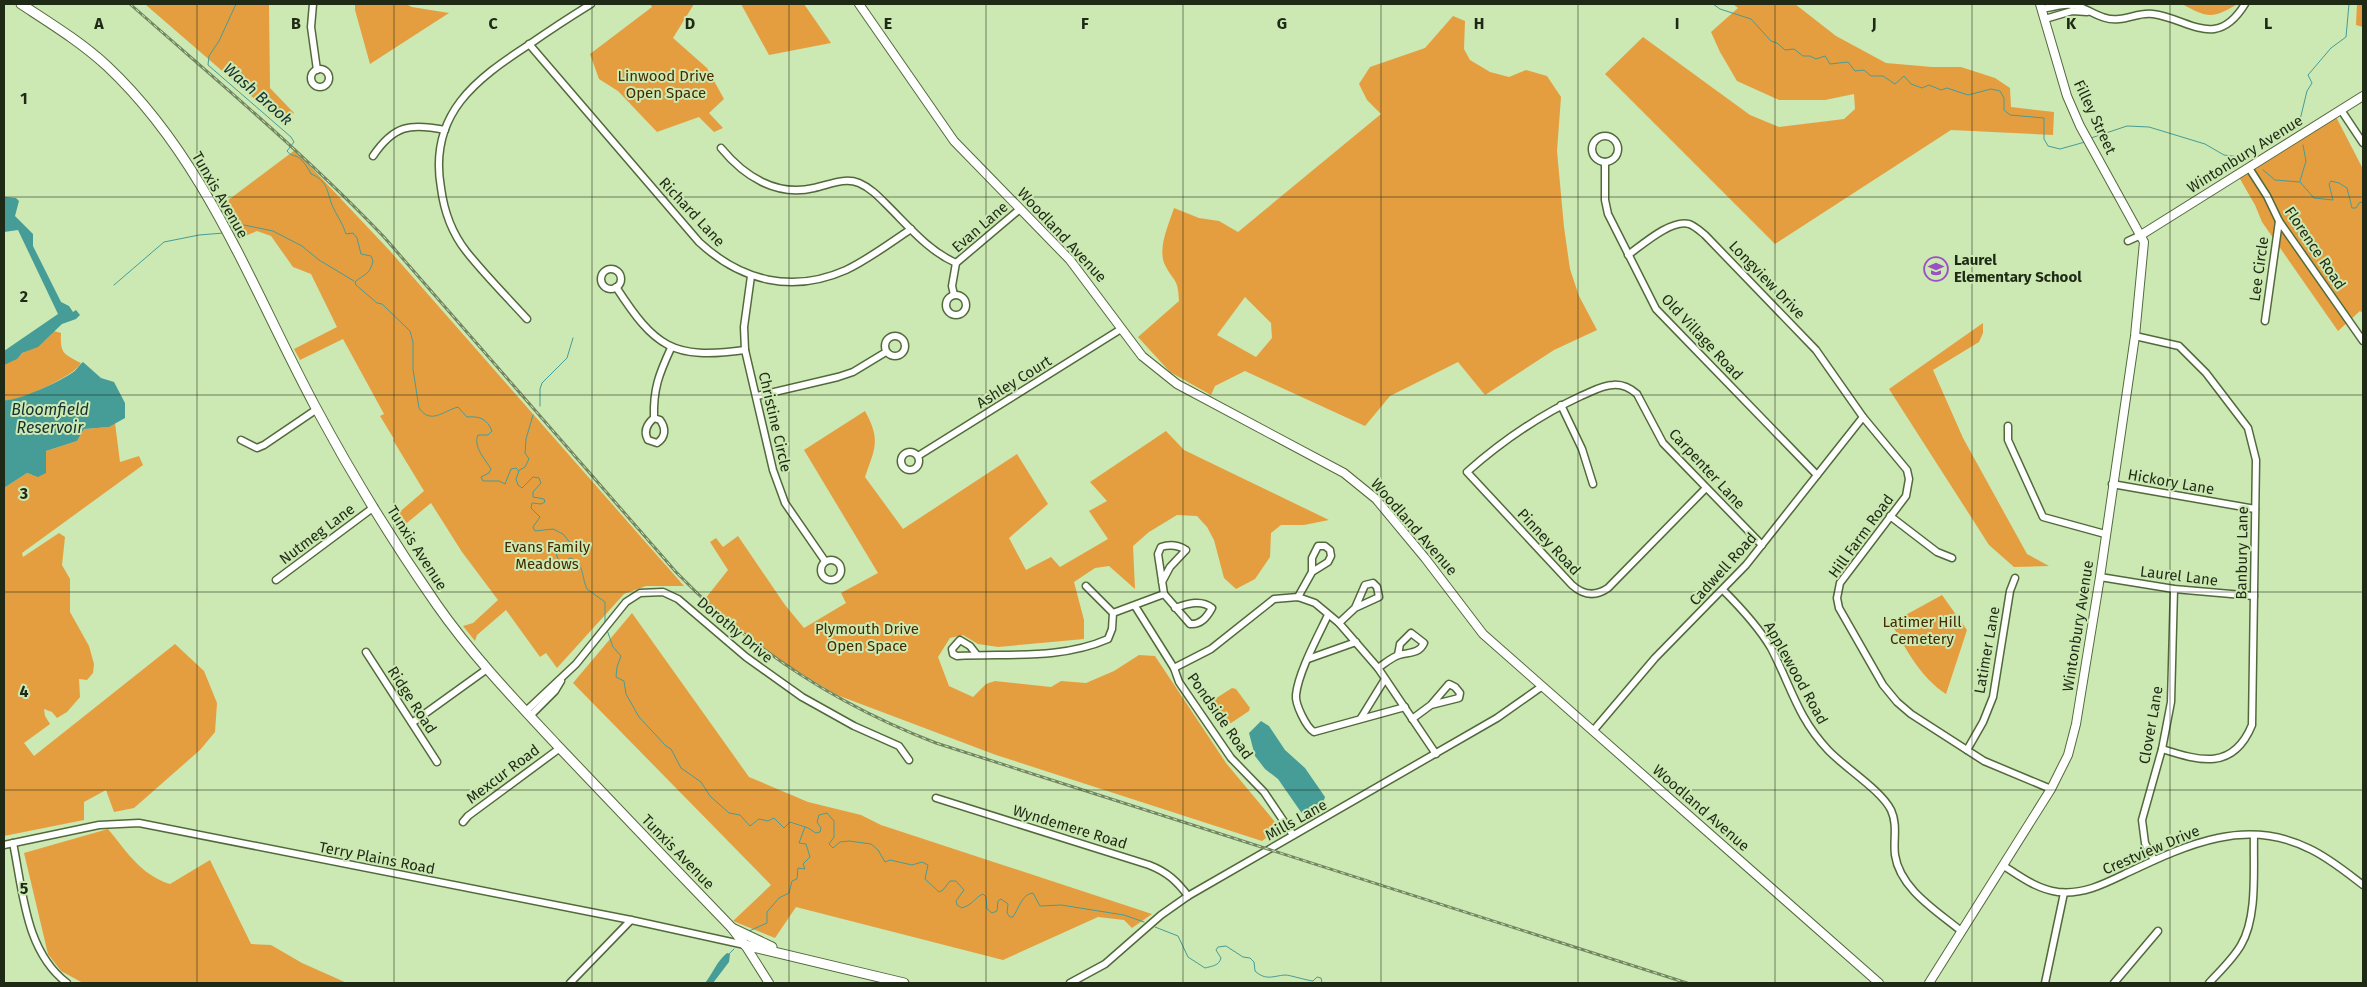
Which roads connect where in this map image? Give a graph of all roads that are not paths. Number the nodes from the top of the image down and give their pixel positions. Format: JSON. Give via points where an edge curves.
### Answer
{"nodes":[{"id":1,"x":20,"y":4,"type":"edge"},
{"id":2,"x":313,"y":4,"type":"edge"},
{"id":3,"x":590,"y":4,"type":"edge"},
{"id":4,"x":858,"y":4,"type":"edge"},
{"id":5,"x":2245,"y":4,"type":"edge"},
{"id":6,"x":2041,"y":6,"type":"edge"},
{"id":7,"x":2088,"y":12,"type":"junction"},
{"id":8,"x":2045,"y":19,"type":"junction"},
{"id":9,"x":529,"y":44,"type":"junction"},
{"id":10,"x":317,"y":70,"type":"dead end"},
{"id":11,"x":2363,"y":96,"type":"edge"},
{"id":12,"x":2340,"y":110,"type":"junction"},
{"id":13,"x":445,"y":130,"type":"junction"},
{"id":14,"x":2363,"y":143,"type":"edge"},
{"id":15,"x":721,"y":148,"type":"dead end"},
{"id":16,"x":373,"y":156,"type":"dead end"},
{"id":17,"x":1605,"y":162,"type":"junction"},
{"id":18,"x":2249,"y":168,"type":"junction"},
{"id":19,"x":1020,"y":209,"type":"junction"},
{"id":20,"x":2278,"y":221,"type":"junction"},
{"id":21,"x":911,"y":229,"type":"junction"},
{"id":22,"x":2141,"y":235,"type":"junction"},
{"id":23,"x":2128,"y":241,"type":"dead end"},
{"id":24,"x":1628,"y":255,"type":"junction"},
{"id":25,"x":956,"y":263,"type":"junction"},
{"id":26,"x":751,"y":276,"type":"junction"},
{"id":27,"x":616,"y":286,"type":"dead end"},
{"id":28,"x":954,"y":295,"type":"dead end"},
{"id":29,"x":527,"y":319,"type":"dead end"},
{"id":30,"x":2265,"y":321,"type":"dead end"},
{"id":31,"x":1122,"y":329,"type":"junction"},
{"id":32,"x":2135,"y":336,"type":"junction"},
{"id":33,"x":2363,"y":341,"type":"edge"},
{"id":34,"x":672,"y":348,"type":"junction"},
{"id":35,"x":745,"y":350,"type":"junction"},
{"id":36,"x":886,"y":352,"type":"dead end"},
{"id":37,"x":757,"y":396,"type":"junction"},
{"id":38,"x":1561,"y":405,"type":"junction"},
{"id":39,"x":317,"y":409,"type":"junction"},
{"id":40,"x":1863,"y":417,"type":"junction"},
{"id":41,"x":654,"y":418,"type":"dead end"},
{"id":42,"x":2008,"y":426,"type":"dead end"},
{"id":43,"x":242,"y":440,"type":"dead end"},
{"id":44,"x":918,"y":456,"type":"dead end"},
{"id":45,"x":1467,"y":472,"type":"joint"},
{"id":46,"x":1817,"y":475,"type":"junction"},
{"id":47,"x":1593,"y":484,"type":"dead end"},
{"id":48,"x":2112,"y":484,"type":"junction"},
{"id":49,"x":1706,"y":488,"type":"junction"},
{"id":50,"x":374,"y":507,"type":"junction"},
{"id":51,"x":2255,"y":509,"type":"junction"},
{"id":52,"x":1890,"y":516,"type":"junction"},
{"id":53,"x":2105,"y":534,"type":"junction"},
{"id":54,"x":1762,"y":545,"type":"junction"},
{"id":55,"x":1952,"y":558,"type":"dead end"},
{"id":56,"x":825,"y":561,"type":"dead end"},
{"id":57,"x":1312,"y":572,"type":"dead end"},
{"id":58,"x":2100,"y":577,"type":"junction"},
{"id":59,"x":2015,"y":578,"type":"dead end"},
{"id":60,"x":276,"y":580,"type":"dead end"},
{"id":61,"x":1162,"y":582,"type":"junction"},
{"id":62,"x":1086,"y":586,"type":"dead end"},
{"id":63,"x":2174,"y":589,"type":"junction"},
{"id":64,"x":1723,"y":590,"type":"junction"},
{"id":65,"x":1164,"y":594,"type":"junction"},
{"id":66,"x":2254,"y":596,"type":"junction"},
{"id":67,"x":1298,"y":597,"type":"junction"},
{"id":68,"x":1135,"y":606,"type":"junction"},
{"id":69,"x":1175,"y":608,"type":"junction"},
{"id":70,"x":1355,"y":608,"type":"dead end"},
{"id":71,"x":1114,"y":613,"type":"junction"},
{"id":72,"x":1328,"y":615,"type":"junction"},
{"id":73,"x":1340,"y":623,"type":"junction"},
{"id":74,"x":1356,"y":642,"type":"junction"},
{"id":75,"x":366,"y":652,"type":"dead end"},
{"id":76,"x":977,"y":655,"type":"dead end"},
{"id":77,"x":1398,"y":655,"type":"dead end"},
{"id":78,"x":1308,"y":659,"type":"junction"},
{"id":79,"x":1174,"y":668,"type":"junction"},
{"id":80,"x":1378,"y":668,"type":"junction"},
{"id":81,"x":487,"y":669,"type":"junction"},
{"id":82,"x":1386,"y":679,"type":"junction"},
{"id":83,"x":1541,"y":687,"type":"junction"},
{"id":84,"x":1431,"y":705,"type":"dead end"},
{"id":85,"x":1405,"y":707,"type":"junction"},
{"id":86,"x":528,"y":714,"type":"junction"},
{"id":87,"x":1361,"y":718,"type":"junction"},
{"id":88,"x":1412,"y":718,"type":"junction"},
{"id":89,"x":412,"y":723,"type":"junction"},
{"id":90,"x":1594,"y":731,"type":"junction"},
{"id":91,"x":560,"y":748,"type":"junction"},
{"id":92,"x":1967,"y":750,"type":"junction"},
{"id":93,"x":2162,"y":750,"type":"junction"},
{"id":94,"x":1436,"y":754,"type":"junction"},
{"id":95,"x":910,"y":760,"type":"dead end"},
{"id":96,"x":437,"y":762,"type":"dead end"},
{"id":97,"x":2051,"y":789,"type":"junction"},
{"id":98,"x":936,"y":798,"type":"dead end"},
{"id":99,"x":463,"y":822,"type":"dead end"},
{"id":100,"x":1293,"y":835,"type":"junction"},
{"id":101,"x":2254,"y":835,"type":"junction"},
{"id":102,"x":13,"y":843,"type":"junction"},
{"id":103,"x":4,"y":845,"type":"edge"},
{"id":104,"x":2154,"y":860,"type":"junction"},
{"id":105,"x":2004,"y":866,"type":"junction"},
{"id":106,"x":2363,"y":885,"type":"edge"},
{"id":107,"x":2064,"y":893,"type":"junction"},
{"id":108,"x":1188,"y":896,"type":"junction"},
{"id":109,"x":631,"y":920,"type":"junction"},
{"id":110,"x":732,"y":928,"type":"junction"},
{"id":111,"x":1961,"y":931,"type":"junction"},
{"id":112,"x":2158,"y":931,"type":"dead end"},
{"id":113,"x":745,"y":945,"type":"junction"},
{"id":114,"x":797,"y":958,"type":"junction"},
{"id":115,"x":67,"y":983,"type":"edge"},
{"id":116,"x":570,"y":983,"type":"edge"},
{"id":117,"x":769,"y":983,"type":"edge"},
{"id":118,"x":904,"y":983,"type":"edge"},
{"id":119,"x":1070,"y":983,"type":"edge"},
{"id":120,"x":1879,"y":983,"type":"edge"},
{"id":121,"x":1929,"y":983,"type":"edge"},
{"id":122,"x":2044,"y":983,"type":"edge"},
{"id":123,"x":2114,"y":983,"type":"edge"},
{"id":124,"x":2209,"y":983,"type":"edge"}],
"edges":[{"from":1,"to":39,"type":"main road","name":"Tunxis Avenue","via":[[78,42],[120,80],[190,169],[227,232]]},
{"from":2,"to":10,"type":"street","via":[[311,27]]},
{"from":3,"to":9,"type":"street"},
{"from":4,"to":19,"type":"street","name":"Woodland Avenue","via":[[954,141]]},
{"from":5,"to":7,"type":"street","via":[[2231,21],[2219,28],[2189,26],[2155,14],[2144,13],[2119,19]]},
{"from":6,"to":7,"type":"street","via":[[2079,6]]},
{"from":6,"to":8,"type":"street","name":"Filley Street"},
{"from":7,"to":8,"type":"street","via":[[2072,11]]},
{"from":8,"to":22,"type":"street","name":"Filley Street","via":[[2067,96],[2088,141]]},
{"from":9,"to":13,"type":"street","via":[[479,79],[457,105]]},
{"from":9,"to":26,"type":"street","name":"Richard Lane","via":[[699,242],[726,263]]},
{"from":11,"to":12,"type":"street","name":"Wintonbury Avenue"},
{"from":12,"to":14,"type":"street"},
{"from":12,"to":18,"type":"street","name":"Wintonbury Avenue"},
{"from":13,"to":16,"type":"street","via":[[412,126],[381,144]]},
{"from":13,"to":29,"type":"street","via":[[439,178],[448,218],[466,250]]},
{"from":15,"to":21,"type":"street","via":[[744,172],[777,188],[802,190],[840,181],[857,182],[872,191]]},
{"from":17,"to":17,"type":"street","via":[[1596,159],[1592,151],[1594,142],[1606,136],[1616,141],[1619,149],[1613,160]]},
{"from":17,"to":24,"type":"street","name":"Old Village Road","via":[[1608,214]]},
{"from":18,"to":20,"type":"street","name":"Florence Road"},
{"from":18,"to":22,"type":"street","name":"Wintonbury Avenue"},
{"from":19,"to":25,"type":"street","name":"Evan Lane"},
{"from":19,"to":31,"type":"street","name":"Woodland Avenue","via":[[1070,260]]},
{"from":20,"to":30,"type":"street","name":"Lee Circle"},
{"from":20,"to":33,"type":"street","name":"Florence Road"},
{"from":21,"to":25,"type":"street","via":[[929,247]]},
{"from":21,"to":26,"type":"street","name":"Richard Lane","via":[[848,269],[818,280],[786,282]]},
{"from":22,"to":23,"type":"street","name":"Wintonbury Avenue"},
{"from":22,"to":32,"type":"street","name":"Wintonbury Avenue","via":[[2144,247]]},
{"from":24,"to":40,"type":"street","name":"Longview Drive","via":[[1671,225],[1691,225],[1705,235],[1816,350]]},
{"from":24,"to":46,"type":"street","name":"Old Village Road","via":[[1646,293],[1664,319]]},
{"from":25,"to":28,"type":"street","name":"Evan Lane","via":[[952,286]]},
{"from":26,"to":35,"type":"street","name":"Christine Circle","via":[[744,318]]},
{"from":27,"to":34,"type":"street","via":[[646,328]]},
{"from":31,"to":44,"type":"street","name":"Ashley Court"},
{"from":31,"to":83,"type":"street","name":"Woodland Avenue","via":[[1142,356],[1177,384],[1344,473],[1360,485],[1376,499],[1484,634]]},
{"from":32,"to":48,"type":"street","name":"Wintonbury Avenue"},
{"from":32,"to":51,"type":"street","name":"Banbury Lane","via":[[2179,346],[2230,402],[2248,428],[2256,460]]},
{"from":34,"to":35,"type":"street","via":[[715,354]]},
{"from":34,"to":41,"type":"street","via":[[657,378],[653,395]]},
{"from":35,"to":37,"type":"street","name":"Christine Circle"},
{"from":36,"to":37,"type":"street","via":[[853,372]]},
{"from":37,"to":56,"type":"street","name":"Christine Circle","via":[[778,489]]},
{"from":38,"to":45,"type":"street","name":"Carpenter Lane","via":[[1525,425]]},
{"from":38,"to":47,"type":"street","via":[[1582,449]]},
{"from":38,"to":49,"type":"street","name":"Carpenter Lane","via":[[1611,384],[1630,389],[1643,403],[1663,443]]},
{"from":39,"to":43,"type":"street","via":[[257,448]]},
{"from":39,"to":50,"type":"main road","name":"Tunxis Avenue"},
{"from":40,"to":46,"type":"street","name":"Cadwell Road"},
{"from":40,"to":52,"type":"street","name":"Hill Farm Road","via":[[1907,470],[1906,496]]},
{"from":42,"to":53,"type":"street","via":[[2008,440],[2043,517]]},
{"from":45,"to":49,"type":"street","name":"Pinney Road","via":[[1572,585],[1584,593],[1593,594],[1608,588]]},
{"from":46,"to":54,"type":"street","name":"Cadwell Road"},
{"from":48,"to":51,"type":"street","name":"Hickory Lane"},
{"from":48,"to":53,"type":"street","name":"Wintonbury Avenue"},
{"from":49,"to":54,"type":"street","name":"Carpenter Lane"},
{"from":50,"to":60,"type":"street","name":"Nutmeg Lane"},
{"from":50,"to":81,"type":"main road","name":"Tunxis Avenue","via":[[436,604]]},
{"from":51,"to":66,"type":"street","name":"Banbury Lane"},
{"from":52,"to":55,"type":"street","via":[[1937,552]]},
{"from":52,"to":92,"type":"street","name":"Hill Farm Road","via":[[1845,574],[1838,590],[1839,608],[1883,685],[1897,702]]},
{"from":53,"to":58,"type":"street","name":"Wintonbury Avenue"},
{"from":54,"to":64,"type":"street","name":"Cadwell Road"},
{"from":57,"to":67,"type":"street"},
{"from":58,"to":63,"type":"street","name":"Laurel Lane"},
{"from":58,"to":97,"type":"street","name":"Wintonbury Avenue","via":[[2076,724],[2068,755]]},
{"from":59,"to":92,"type":"street","name":"Latimer Lane","via":[[2010,591],[1993,697],[1984,722]]},
{"from":61,"to":61,"type":"street","via":[[1160,547],[1180,546],[1186,550],[1170,567]]},
{"from":61,"to":65,"type":"street"},
{"from":62,"to":71,"type":"street"},
{"from":63,"to":66,"type":"street","name":"Laurel Lane"},
{"from":63,"to":93,"type":"street","name":"Clover Lane","via":[[2171,702]]},
{"from":64,"to":90,"type":"street","name":"Cadwell Road","via":[[1655,658]]},
{"from":64,"to":111,"type":"street","name":"Applewood Road","via":[[1762,634],[1797,707],[1816,735],[1829,751],[1881,797],[1892,812],[1900,873]]},
{"from":65,"to":68,"type":"street"},
{"from":65,"to":69,"type":"street"},
{"from":66,"to":93,"type":"street","name":"Banbury Lane","via":[[2253,716],[2248,735],[2235,750],[2212,760]]},
{"from":67,"to":72,"type":"street","via":[[1316,603]]},
{"from":67,"to":79,"type":"street","via":[[1274,599],[1211,649]]},
{"from":68,"to":71,"type":"street"},
{"from":68,"to":79,"type":"street","name":"Pondside Road"},
{"from":69,"to":69,"type":"street","via":[[1190,624],[1203,620],[1212,608],[1198,603]]},
{"from":70,"to":73,"type":"street"},
{"from":71,"to":76,"type":"street","via":[[1108,639],[1100,643],[1031,655]]},
{"from":72,"to":73,"type":"street"},
{"from":72,"to":78,"type":"street"},
{"from":73,"to":74,"type":"street"},
{"from":74,"to":78,"type":"street"},
{"from":74,"to":80,"type":"street"},
{"from":75,"to":89,"type":"street","name":"Ridge Road"},
{"from":77,"to":80,"type":"street"},
{"from":78,"to":87,"type":"street","via":[[1296,696],[1307,727],[1314,732]]},
{"from":79,"to":100,"type":"street","name":"Pondside Road","via":[[1179,682],[1231,758],[1264,792]]},
{"from":80,"to":82,"type":"street"},
{"from":81,"to":86,"type":"main road","name":"Tunxis Avenue"},
{"from":81,"to":89,"type":"street"},
{"from":82,"to":85,"type":"street"},
{"from":82,"to":87,"type":"street"},
{"from":83,"to":90,"type":"street","name":"Woodland Avenue"},
{"from":83,"to":94,"type":"street","name":"Mills Lane"},
{"from":84,"to":88,"type":"street"},
{"from":85,"to":87,"type":"street"},
{"from":85,"to":88,"type":"street"},
{"from":86,"to":91,"type":"main road","name":"Tunxis Avenue"},
{"from":86,"to":95,"type":"street","name":"Dorothy Drive","via":[[626,602],[640,593],[655,591],[671,595],[772,677],[811,703],[899,746]]},
{"from":88,"to":94,"type":"street"},
{"from":89,"to":96,"type":"street","name":"Ridge Road"},
{"from":90,"to":120,"type":"street","name":"Woodland Avenue"},
{"from":91,"to":99,"type":"street","name":"Mexcur Road"},
{"from":91,"to":110,"type":"main road","name":"Tunxis Avenue"},
{"from":92,"to":97,"type":"street","name":"Hill Farm Road","via":[[2001,769]]},
{"from":93,"to":104,"type":"street","name":"Clover Lane","via":[[2142,820],[2145,843]]},
{"from":94,"to":100,"type":"street","name":"Mills Lane"},
{"from":97,"to":105,"type":"street","name":"Wintonbury Avenue"},
{"from":98,"to":108,"type":"street","name":"Wyndemere Road","via":[[1149,865],[1166,872]]},
{"from":100,"to":108,"type":"street","name":"Mills Lane"},
{"from":101,"to":104,"type":"street","name":"Crestview Drive","via":[[2211,838]]},
{"from":101,"to":106,"type":"street","name":"Crestview Drive","via":[[2302,845],[2330,860]]},
{"from":101,"to":124,"type":"street","via":[[2252,914],[2248,930],[2240,947]]},
{"from":102,"to":103,"type":"street","name":"Terry Plains Road"},
{"from":102,"to":109,"type":"street","name":"Terry Plains Road","via":[[99,825],[139,823]]},
{"from":102,"to":115,"type":"street","via":[[34,940],[51,969]]},
{"from":104,"to":107,"type":"street","name":"Crestview Drive","via":[[2091,889]]},
{"from":105,"to":107,"type":"street","name":"Crestview Drive","via":[[2038,887]]},
{"from":105,"to":111,"type":"street","name":"Wintonbury Avenue"},
{"from":107,"to":122,"type":"street"},
{"from":108,"to":119,"type":"street","name":"Mills Lane","via":[[1105,964]]},
{"from":109,"to":113,"type":"street","name":"Terry Plains Road"},
{"from":109,"to":116,"type":"street"},
{"from":110,"to":113,"type":"main road","name":"Tunxis Avenue"},
{"from":110,"to":114,"type":"main road"},
{"from":111,"to":121,"type":"street","name":"Wintonbury Avenue"},
{"from":112,"to":123,"type":"street"},
{"from":113,"to":114,"type":"main road"},
{"from":113,"to":117,"type":"street"},
{"from":114,"to":118,"type":"main road"}]}
